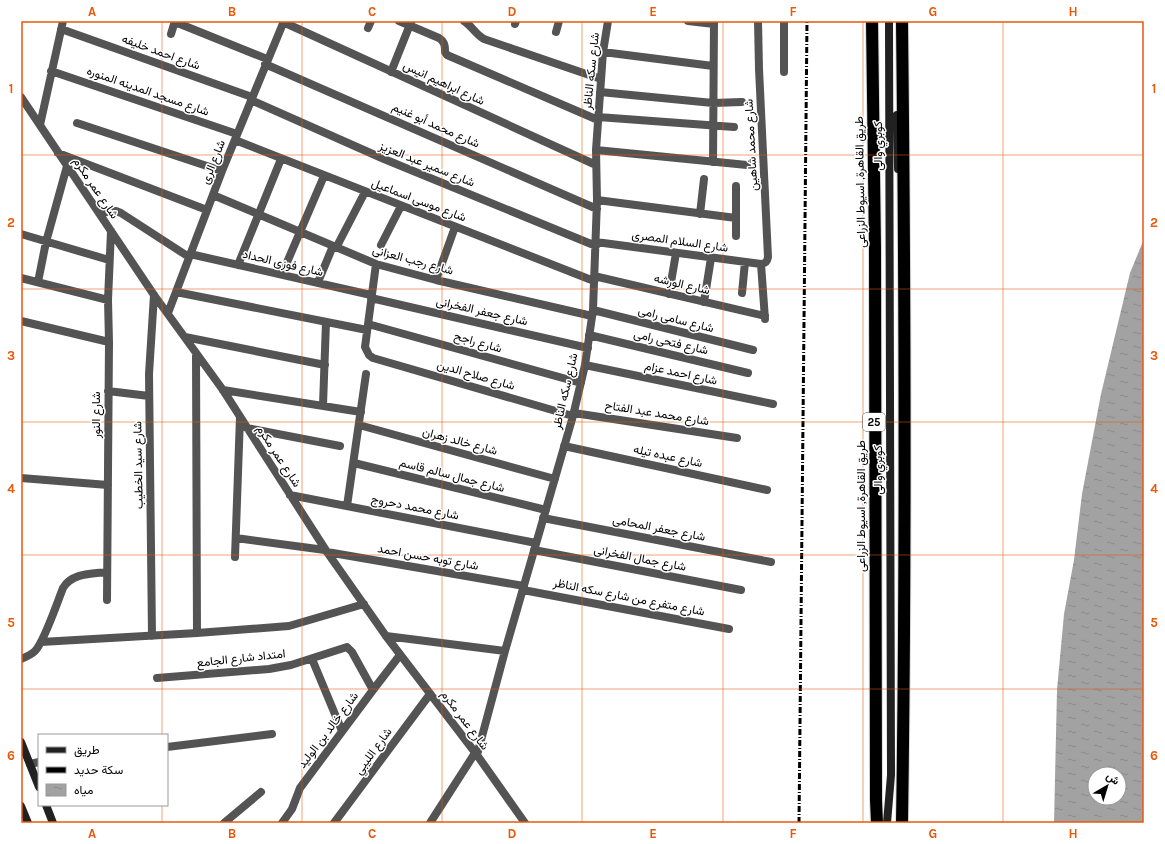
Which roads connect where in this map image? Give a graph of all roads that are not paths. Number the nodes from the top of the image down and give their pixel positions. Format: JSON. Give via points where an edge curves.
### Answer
{"nodes":[{"id":1,"x":399,"y":21,"type":"edge"},
{"id":2,"x":464,"y":21,"type":"edge"},
{"id":3,"x":559,"y":21,"type":"edge"},
{"id":4,"x":608,"y":21,"type":"edge"},
{"id":5,"x":688,"y":21,"type":"edge"},
{"id":6,"x":758,"y":21,"type":"edge"},
{"id":7,"x":784,"y":21,"type":"edge"},
{"id":8,"x":872,"y":21,"type":"edge"},
{"id":9,"x":889,"y":21,"type":"edge"},
{"id":10,"x":897,"y":21,"type":"edge"},
{"id":11,"x":902,"y":21,"type":"edge"},
{"id":12,"x":175,"y":22,"type":"edge"},
{"id":13,"x":282,"y":22,"type":"edge"},
{"id":14,"x":714,"y":22,"type":"edge"},
{"id":15,"x":410,"y":23,"type":"edge"},
{"id":16,"x":62,"y":25,"type":"edge"},
{"id":17,"x":556,"y":32,"type":"dead end"},
{"id":18,"x":171,"y":34,"type":"dead end"},
{"id":19,"x":603,"y":52,"type":"junction"},
{"id":20,"x":266,"y":62,"type":"junction"},
{"id":21,"x":713,"y":66,"type":"junction"},
{"id":22,"x":51,"y":71,"type":"junction"},
{"id":23,"x":391,"y":72,"type":"junction"},
{"id":24,"x":784,"y":72,"type":"dead end"},
{"id":25,"x":601,"y":79,"type":"junction"},
{"id":26,"x":600,"y":92,"type":"junction"},
{"id":27,"x":21,"y":97,"type":"edge"},
{"id":28,"x":251,"y":99,"type":"junction"},
{"id":29,"x":742,"y":102,"type":"dead end"},
{"id":30,"x":713,"y":103,"type":"junction"},
{"id":31,"x":598,"y":118,"type":"junction"},
{"id":32,"x":77,"y":123,"type":"dead end"},
{"id":33,"x":40,"y":125,"type":"junction"},
{"id":34,"x":713,"y":125,"type":"junction"},
{"id":35,"x":734,"y":127,"type":"dead end"},
{"id":36,"x":236,"y":137,"type":"junction"},
{"id":37,"x":596,"y":150,"type":"junction"},
{"id":38,"x":58,"y":153,"type":"junction"},
{"id":39,"x":281,"y":159,"type":"junction"},
{"id":40,"x":713,"y":162,"type":"junction"},
{"id":41,"x":596,"y":165,"type":"junction"},
{"id":42,"x":747,"y":165,"type":"dead end"},
{"id":43,"x":67,"y":166,"type":"junction"},
{"id":44,"x":222,"y":171,"type":"junction"},
{"id":45,"x":324,"y":176,"type":"junction"},
{"id":46,"x":704,"y":179,"type":"dead end"},
{"id":47,"x":736,"y":186,"type":"dead end"},
{"id":48,"x":365,"y":192,"type":"junction"},
{"id":49,"x":213,"y":195,"type":"junction"},
{"id":50,"x":597,"y":200,"type":"junction"},
{"id":51,"x":401,"y":206,"type":"junction"},
{"id":52,"x":597,"y":209,"type":"junction"},
{"id":53,"x":207,"y":210,"type":"junction"},
{"id":54,"x":99,"y":214,"type":"junction"},
{"id":55,"x":259,"y":214,"type":"junction"},
{"id":56,"x":700,"y":214,"type":"junction"},
{"id":57,"x":736,"y":218,"type":"junction"},
{"id":58,"x":454,"y":227,"type":"junction"},
{"id":59,"x":111,"y":231,"type":"junction"},
{"id":60,"x":300,"y":232,"type":"junction"},
{"id":61,"x":21,"y":234,"type":"edge"},
{"id":62,"x":736,"y":236,"type":"dead end"},
{"id":63,"x":46,"y":242,"type":"junction"},
{"id":64,"x":596,"y":244,"type":"junction"},
{"id":65,"x":382,"y":245,"type":"dead end"},
{"id":66,"x":335,"y":247,"type":"junction"},
{"id":67,"x":676,"y":253,"type":"junction"},
{"id":68,"x":190,"y":256,"type":"junction"},
{"id":69,"x":711,"y":258,"type":"junction"},
{"id":70,"x":109,"y":260,"type":"junction"},
{"id":71,"x":745,"y":262,"type":"junction"},
{"id":72,"x":376,"y":264,"type":"junction"},
{"id":73,"x":761,"y":264,"type":"junction"},
{"id":74,"x":238,"y":265,"type":"junction"},
{"id":75,"x":282,"y":274,"type":"junction"},
{"id":76,"x":21,"y":278,"type":"edge"},
{"id":77,"x":594,"y":279,"type":"junction"},
{"id":78,"x":436,"y":280,"type":"junction"},
{"id":79,"x":38,"y":282,"type":"junction"},
{"id":80,"x":318,"y":282,"type":"junction"},
{"id":81,"x":176,"y":292,"type":"junction"},
{"id":82,"x":742,"y":293,"type":"dead end"},
{"id":83,"x":669,"y":294,"type":"junction"},
{"id":84,"x":154,"y":295,"type":"junction"},
{"id":85,"x":371,"y":296,"type":"junction"},
{"id":86,"x":108,"y":300,"type":"junction"},
{"id":87,"x":704,"y":302,"type":"junction"},
{"id":88,"x":168,"y":313,"type":"junction"},
{"id":89,"x":593,"y":313,"type":"junction"},
{"id":90,"x":905,"y":316,"type":"junction"},
{"id":91,"x":21,"y":321,"type":"edge"},
{"id":92,"x":326,"y":322,"type":"junction"},
{"id":93,"x":368,"y":327,"type":"junction"},
{"id":94,"x":589,"y":335,"type":"junction"},
{"id":95,"x":184,"y":337,"type":"junction"},
{"id":96,"x":109,"y":342,"type":"junction"},
{"id":97,"x":588,"y":348,"type":"junction"},
{"id":98,"x":753,"y":350,"type":"dead end"},
{"id":99,"x":196,"y":353,"type":"junction"},
{"id":100,"x":585,"y":364,"type":"junction"},
{"id":101,"x":324,"y":365,"type":"junction"},
{"id":102,"x":748,"y":373,"type":"dead end"},
{"id":103,"x":366,"y":374,"type":"dead end"},
{"id":104,"x":581,"y":383,"type":"junction"},
{"id":105,"x":223,"y":390,"type":"junction"},
{"id":106,"x":108,"y":391,"type":"junction"},
{"id":107,"x":149,"y":396,"type":"junction"},
{"id":108,"x":773,"y":404,"type":"dead end"},
{"id":109,"x":323,"y":406,"type":"junction"},
{"id":110,"x":361,"y":412,"type":"junction"},
{"id":111,"x":573,"y":414,"type":"junction"},
{"id":112,"x":240,"y":416,"type":"junction"},
{"id":113,"x":359,"y":425,"type":"junction"},
{"id":114,"x":247,"y":428,"type":"junction"},
{"id":115,"x":737,"y":438,"type":"dead end"},
{"id":116,"x":340,"y":446,"type":"dead end"},
{"id":117,"x":564,"y":446,"type":"junction"},
{"id":118,"x":354,"y":463,"type":"junction"},
{"id":119,"x":21,"y":478,"type":"edge"},
{"id":120,"x":555,"y":479,"type":"junction"},
{"id":121,"x":108,"y":485,"type":"junction"},
{"id":122,"x":767,"y":490,"type":"dead end"},
{"id":123,"x":290,"y":495,"type":"junction"},
{"id":124,"x":347,"y":506,"type":"junction"},
{"id":125,"x":545,"y":514,"type":"junction"},
{"id":126,"x":236,"y":538,"type":"junction"},
{"id":127,"x":535,"y":546,"type":"junction"},
{"id":128,"x":326,"y":551,"type":"junction"},
{"id":129,"x":235,"y":557,"type":"dead end"},
{"id":130,"x":771,"y":562,"type":"dead end"},
{"id":131,"x":107,"y":572,"type":"junction"},
{"id":132,"x":524,"y":588,"type":"junction"},
{"id":133,"x":740,"y":590,"type":"dead end"},
{"id":134,"x":107,"y":600,"type":"dead end"},
{"id":135,"x":364,"y":604,"type":"junction"},
{"id":136,"x":729,"y":628,"type":"dead end"},
{"id":137,"x":197,"y":633,"type":"junction"},
{"id":138,"x":152,"y":636,"type":"junction"},
{"id":139,"x":386,"y":636,"type":"junction"},
{"id":140,"x":41,"y":642,"type":"junction"},
{"id":141,"x":505,"y":651,"type":"junction"},
{"id":142,"x":400,"y":655,"type":"junction"},
{"id":143,"x":21,"y":659,"type":"edge"},
{"id":144,"x":312,"y":659,"type":"junction"},
{"id":145,"x":157,"y":678,"type":"dead end"},
{"id":146,"x":373,"y":690,"type":"junction"},
{"id":147,"x":430,"y":694,"type":"junction"},
{"id":148,"x":342,"y":731,"type":"junction"},
{"id":149,"x":272,"y":734,"type":"dead end"},
{"id":150,"x":21,"y":742,"type":"edge"},
{"id":151,"x":168,"y":747,"type":"edge"},
{"id":152,"x":476,"y":754,"type":"junction"},
{"id":153,"x":38,"y":762,"type":"edge"},
{"id":154,"x":30,"y":764,"type":"junction"},
{"id":155,"x":38,"y":784,"type":"edge"},
{"id":156,"x":261,"y":792,"type":"dead end"},
{"id":157,"x":21,"y":806,"type":"edge"},
{"id":158,"x":46,"y":806,"type":"edge"},
{"id":159,"x":28,"y":823,"type":"edge"},
{"id":160,"x":53,"y":823,"type":"edge"},
{"id":161,"x":224,"y":823,"type":"edge"},
{"id":162,"x":282,"y":823,"type":"edge"},
{"id":163,"x":334,"y":823,"type":"edge"},
{"id":164,"x":430,"y":823,"type":"edge"},
{"id":165,"x":524,"y":823,"type":"edge"},
{"id":166,"x":877,"y":823,"type":"edge"},
{"id":167,"x":887,"y":823,"type":"edge"},
{"id":168,"x":902,"y":823,"type":"edge"}],
"edges":[{"from":1,"to":15,"type":"street"},
{"from":2,"to":25,"type":"street","via":[[484,40]]},
{"from":3,"to":17,"type":"street"},
{"from":4,"to":19,"type":"street","name":"شارع سكه الناظر"},
{"from":5,"to":14,"type":"street"},
{"from":6,"to":73,"type":"street","name":"شارع محمد شاهين","via":[[768,257],[765,264]]},
{"from":7,"to":24,"type":"street"},
{"from":8,"to":166,"type":"highway","name":"طريق القاهرة, اسيوط الزراعى","number":"25"},
{"from":9,"to":167,"type":"main road","name":"كوبري والى","via":[[890,775]]},
{"from":10,"to":90,"type":"main road","name":"كوبري والى","via":[[897,155]]},
{"from":11,"to":90,"type":"highway"},
{"from":12,"to":18,"type":"street"},
{"from":12,"to":20,"type":"street","name":"شارع محمد أبو غنيم"},
{"from":13,"to":20,"type":"street","name":"شارع الرى"},
{"from":13,"to":23,"type":"street","name":"شارع ابراهيم انيس"},
{"from":14,"to":21,"type":"street"},
{"from":15,"to":23,"type":"street"},
{"from":15,"to":31,"type":"street","via":[[443,41],[447,55]]},
{"from":16,"to":22,"type":"street"},
{"from":16,"to":28,"type":"street","name":"شارع احمد خليفه"},
{"from":19,"to":21,"type":"street"},
{"from":19,"to":25,"type":"street","name":"شارع سكه الناظر"},
{"from":20,"to":28,"type":"street","name":"شارع الرى"},
{"from":20,"to":52,"type":"street","name":"شارع محمد أبو غنيم"},
{"from":21,"to":30,"type":"street"},
{"from":22,"to":33,"type":"street"},
{"from":22,"to":36,"type":"street","name":"شارع مسجد المدينه المنوره"},
{"from":23,"to":41,"type":"street","name":"شارع ابراهيم انيس"},
{"from":25,"to":26,"type":"street","name":"شارع سكه الناظر"},
{"from":26,"to":30,"type":"street"},
{"from":26,"to":31,"type":"street","name":"شارع سكه الناظر"},
{"from":27,"to":33,"type":"street","name":"شارع عمر مكرم"},
{"from":28,"to":36,"type":"street","name":"شارع الرى"},
{"from":28,"to":64,"type":"street","name":"شارع سمير عبد العزيز","via":[[384,159]]},
{"from":29,"to":30,"type":"street"},
{"from":30,"to":34,"type":"street"},
{"from":31,"to":34,"type":"street"},
{"from":31,"to":37,"type":"street","name":"شارع سكه الناظر"},
{"from":32,"to":44,"type":"street"},
{"from":33,"to":38,"type":"street","name":"شارع عمر مكرم"},
{"from":34,"to":35,"type":"street"},
{"from":34,"to":40,"type":"street"},
{"from":36,"to":39,"type":"street","name":"شارع موسى اسماعيل"},
{"from":36,"to":44,"type":"street","name":"شارع الرى"},
{"from":37,"to":40,"type":"street"},
{"from":37,"to":41,"type":"street","name":"شارع سكه الناظر"},
{"from":38,"to":43,"type":"street","name":"شارع عمر مكرم"},
{"from":38,"to":53,"type":"street"},
{"from":39,"to":45,"type":"street","name":"شارع موسى اسماعيل"},
{"from":39,"to":55,"type":"street"},
{"from":40,"to":42,"type":"street"},
{"from":41,"to":50,"type":"street","name":"شارع سكه الناظر"},
{"from":43,"to":54,"type":"street","name":"شارع عمر مكرم"},
{"from":43,"to":63,"type":"street"},
{"from":44,"to":49,"type":"street","name":"شارع الرى"},
{"from":45,"to":48,"type":"street","name":"شارع موسى اسماعيل"},
{"from":45,"to":60,"type":"street"},
{"from":46,"to":56,"type":"street"},
{"from":47,"to":57,"type":"street"},
{"from":48,"to":51,"type":"street","name":"شارع موسى اسماعيل"},
{"from":48,"to":66,"type":"street"},
{"from":49,"to":53,"type":"street","name":"شارع الرى"},
{"from":49,"to":55,"type":"street","name":"شارع رجب العزانى"},
{"from":50,"to":52,"type":"street","name":"شارع سكه الناظر"},
{"from":50,"to":56,"type":"street"},
{"from":51,"to":58,"type":"street","name":"شارع موسى اسماعيل"},
{"from":51,"to":65,"type":"street"},
{"from":52,"to":64,"type":"street","name":"شارع سكه الناظر"},
{"from":53,"to":68,"type":"street","name":"شارع الرى"},
{"from":54,"to":59,"type":"street","name":"شارع عمر مكرم"},
{"from":54,"to":68,"type":"street","name":"شارع فوزى الحداد","via":[[121,213]]},
{"from":55,"to":60,"type":"street","name":"شارع رجب العزانى"},
{"from":55,"to":74,"type":"street"},
{"from":56,"to":57,"type":"street"},
{"from":57,"to":62,"type":"street"},
{"from":58,"to":77,"type":"street","name":"شارع موسى اسماعيل"},
{"from":58,"to":78,"type":"street"},
{"from":59,"to":70,"type":"street","name":"شارع النور"},
{"from":59,"to":84,"type":"street","name":"شارع عمر مكرم"},
{"from":60,"to":66,"type":"street","name":"شارع رجب العزانى"},
{"from":60,"to":75,"type":"street"},
{"from":61,"to":63,"type":"street"},
{"from":63,"to":70,"type":"street"},
{"from":63,"to":79,"type":"street"},
{"from":64,"to":67,"type":"street","name":"شارع السلام المصرى"},
{"from":64,"to":77,"type":"street","name":"شارع سكه الناظر"},
{"from":66,"to":72,"type":"street","name":"شارع رجب العزانى"},
{"from":66,"to":80,"type":"street"},
{"from":67,"to":69,"type":"street","name":"شارع السلام المصرى"},
{"from":67,"to":83,"type":"street"},
{"from":68,"to":74,"type":"street","name":"شارع فوزى الحداد"},
{"from":68,"to":81,"type":"street","name":"شارع الرى"},
{"from":69,"to":71,"type":"street","name":"شارع السلام المصرى"},
{"from":69,"to":87,"type":"street"},
{"from":70,"to":86,"type":"street","name":"شارع النور"},
{"from":71,"to":73,"type":"street","name":"شارع السلام المصرى"},
{"from":71,"to":82,"type":"street"},
{"from":72,"to":78,"type":"street","name":"شارع رجب العزانى"},
{"from":72,"to":85,"type":"street"},
{"from":73,"to":87,"type":"street","name":"شارع الورشه","via":[[765,318]]},
{"from":74,"to":75,"type":"street","name":"شارع فوزى الحداد"},
{"from":75,"to":80,"type":"street","name":"شارع فوزى الحداد"},
{"from":76,"to":79,"type":"street"},
{"from":77,"to":83,"type":"street","name":"شارع الورشه"},
{"from":77,"to":89,"type":"street","name":"شارع سكه الناظر"},
{"from":78,"to":89,"type":"street","name":"شارع رجب العزانى"},
{"from":79,"to":86,"type":"street"},
{"from":80,"to":85,"type":"street","name":"شارع فوزى الحداد"},
{"from":81,"to":88,"type":"street","name":"شارع الرى"},
{"from":81,"to":92,"type":"street","name":"شارع راجح"},
{"from":83,"to":87,"type":"street","name":"شارع الورشه"},
{"from":84,"to":88,"type":"street","name":"شارع عمر مكرم"},
{"from":84,"to":107,"type":"street","name":"شارع سيد الخطيب","via":[[149,355]]},
{"from":85,"to":93,"type":"street"},
{"from":85,"to":97,"type":"street","name":"شارع جعفر الفخرانى"},
{"from":86,"to":96,"type":"street","name":"شارع النور"},
{"from":88,"to":95,"type":"street","name":"شارع عمر مكرم"},
{"from":89,"to":94,"type":"street","name":"شارع سكه الناظر"},
{"from":89,"to":98,"type":"street","name":"شارع سامى رامى"},
{"from":90,"to":168,"type":"highway"},
{"from":91,"to":96,"type":"street"},
{"from":92,"to":93,"type":"street","name":"شارع راجح"},
{"from":92,"to":101,"type":"street"},
{"from":93,"to":104,"type":"street","name":"شارع راجح"},
{"from":93,"to":111,"type":"street","name":"شارع صلاح الدين","via":[[365,347],[373,358]]},
{"from":94,"to":97,"type":"street","name":"شارع سكه الناظر"},
{"from":94,"to":102,"type":"street","name":"شارع فتحى رامى"},
{"from":95,"to":99,"type":"street","name":"شارع عمر مكرم"},
{"from":95,"to":101,"type":"street"},
{"from":96,"to":106,"type":"street","name":"شارع النور"},
{"from":97,"to":100,"type":"street","name":"شارع سكه الناظر"},
{"from":99,"to":105,"type":"street","name":"شارع عمر مكرم"},
{"from":99,"to":137,"type":"street"},
{"from":100,"to":104,"type":"street","name":"شارع سكه الناظر"},
{"from":100,"to":108,"type":"street","name":"شارع احمد عزام"},
{"from":101,"to":109,"type":"street"},
{"from":103,"to":110,"type":"street"},
{"from":104,"to":111,"type":"street","name":"شارع سكه الناظر"},
{"from":105,"to":109,"type":"street"},
{"from":105,"to":112,"type":"street","name":"شارع عمر مكرم"},
{"from":106,"to":107,"type":"street"},
{"from":106,"to":121,"type":"street","name":"شارع النور"},
{"from":107,"to":138,"type":"street","name":"شارع سيد الخطيب"},
{"from":109,"to":110,"type":"street"},
{"from":110,"to":113,"type":"street"},
{"from":111,"to":115,"type":"street","name":"شارع محمد عبد الفتاح"},
{"from":111,"to":117,"type":"street","name":"شارع سكه الناظر"},
{"from":112,"to":114,"type":"street","name":"شارع عمر مكرم"},
{"from":112,"to":126,"type":"street"},
{"from":113,"to":118,"type":"street"},
{"from":113,"to":120,"type":"street","name":"شارع خالد زهران"},
{"from":114,"to":116,"type":"street"},
{"from":114,"to":123,"type":"street","name":"شارع عمر مكرم"},
{"from":117,"to":120,"type":"street","name":"شارع سكه الناظر"},
{"from":117,"to":122,"type":"street","name":"شارع عبده تيله"},
{"from":118,"to":124,"type":"street"},
{"from":118,"to":125,"type":"street","name":"شارع جمال سالم قاسم"},
{"from":119,"to":121,"type":"street"},
{"from":120,"to":125,"type":"street","name":"شارع سكه الناظر"},
{"from":121,"to":131,"type":"street","name":"شارع النور"},
{"from":123,"to":124,"type":"street","name":"شارع محمد دحروج"},
{"from":123,"to":128,"type":"street","name":"شارع عمر مكرم"},
{"from":124,"to":127,"type":"street","name":"شارع محمد دحروج"},
{"from":125,"to":127,"type":"street","name":"شارع سكه الناظر"},
{"from":125,"to":130,"type":"street","name":"شارع جعفر المحامى"},
{"from":126,"to":128,"type":"street","name":"شارع توبه حسن احمد"},
{"from":126,"to":129,"type":"street"},
{"from":127,"to":132,"type":"street","name":"شارع سكه الناظر"},
{"from":127,"to":133,"type":"street","name":"شارع جمال الفخرانى"},
{"from":128,"to":132,"type":"street","name":"شارع توبه حسن احمد"},
{"from":128,"to":135,"type":"street","name":"شارع عمر مكرم"},
{"from":131,"to":134,"type":"street","name":"شارع النور"},
{"from":131,"to":140,"type":"street","via":[[79,576],[66,582]]},
{"from":132,"to":136,"type":"street","name":"شارع متفرع من شارع سكه الناظر"},
{"from":132,"to":141,"type":"street","name":"شارع سكه الناظر"},
{"from":135,"to":137,"type":"street","via":[[290,626]]},
{"from":135,"to":139,"type":"street","name":"شارع عمر مكرم"},
{"from":137,"to":138,"type":"street"},
{"from":138,"to":140,"type":"street"},
{"from":139,"to":141,"type":"street"},
{"from":139,"to":142,"type":"street","name":"شارع عمر مكرم"},
{"from":140,"to":143,"type":"street","via":[[36,650]]},
{"from":141,"to":152,"type":"street","name":"شارع سكه الناظر"},
{"from":142,"to":146,"type":"street","name":"شارع خالد بن الوليد"},
{"from":142,"to":147,"type":"street","name":"شارع عمر مكرم"},
{"from":144,"to":145,"type":"street","name":"امتداد شارع الجامع","via":[[269,669]]},
{"from":144,"to":146,"type":"street","name":"امتداد شارع الجامع","via":[[347,647]]},
{"from":144,"to":148,"type":"street"},
{"from":146,"to":148,"type":"street","name":"شارع خالد بن الوليد"},
{"from":147,"to":152,"type":"street","name":"شارع عمر مكرم"},
{"from":147,"to":163,"type":"street","name":"شارع الليبي"},
{"from":148,"to":162,"type":"street","name":"شارع خالد بن الوليد","via":[[300,788],[292,809]]},
{"from":149,"to":151,"type":"street"},
{"from":150,"to":154,"type":"main road"},
{"from":152,"to":164,"type":"street","name":"شارع سكه الناظر"},
{"from":152,"to":165,"type":"street","name":"شارع عمر مكرم"},
{"from":153,"to":154,"type":"street"},
{"from":154,"to":155,"type":"main road"},
{"from":156,"to":161,"type":"street"},
{"from":157,"to":159,"type":"main road"},
{"from":158,"to":160,"type":"main road"}]}
